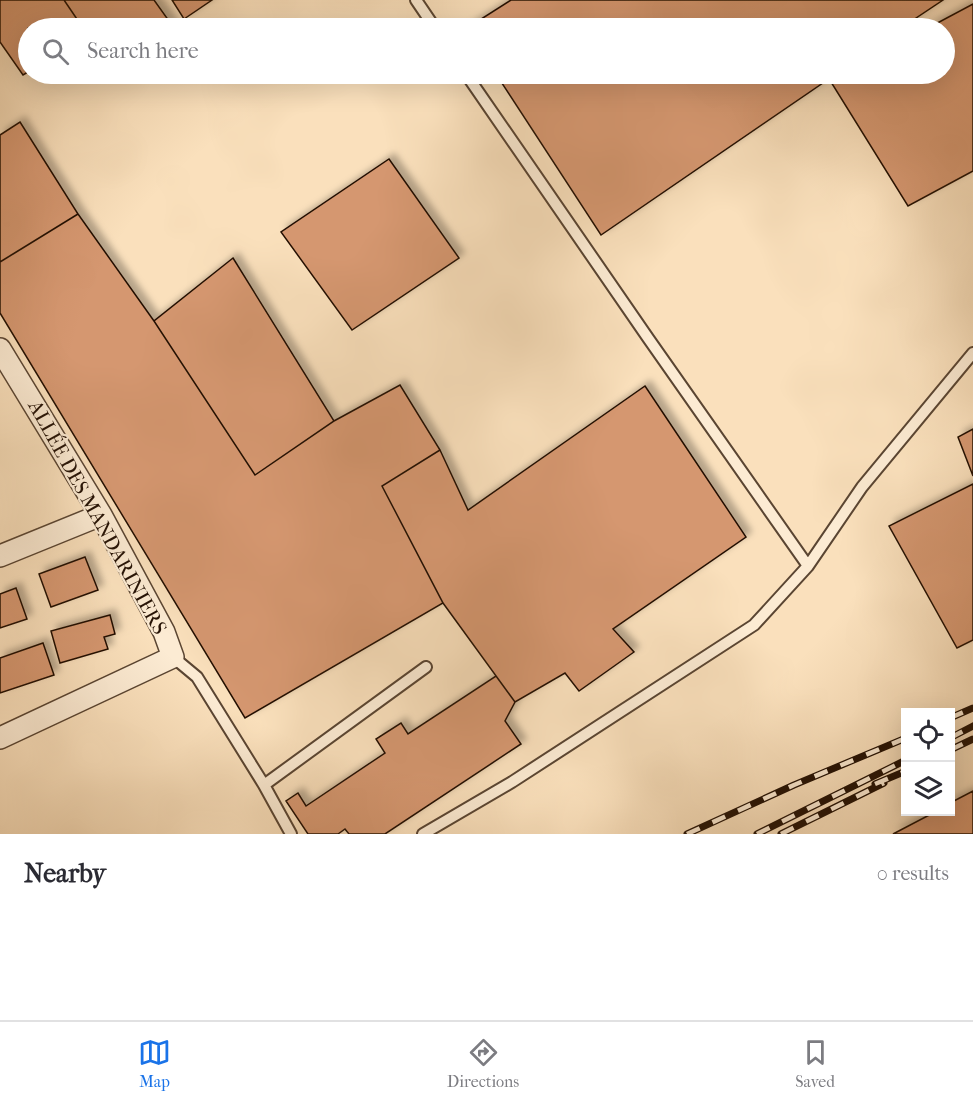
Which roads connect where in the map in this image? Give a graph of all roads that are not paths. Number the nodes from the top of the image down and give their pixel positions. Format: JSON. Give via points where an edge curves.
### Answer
{"nodes":[{"id":1,"x":416,"y":0,"type":"edge"},
{"id":2,"x":428,"y":18,"type":"edge"},
{"id":3,"x":473,"y":84,"type":"edge"},
{"id":4,"x":0,"y":348,"type":"edge"},
{"id":5,"x":973,"y":353,"type":"edge"},
{"id":6,"x":101,"y":515,"type":"junction"},
{"id":7,"x":0,"y":556,"type":"edge"},
{"id":8,"x":808,"y":566,"type":"junction"},
{"id":9,"x":172,"y":657,"type":"junction"},
{"id":10,"x":426,"y":667,"type":"dead end"},
{"id":11,"x":0,"y":738,"type":"edge"},
{"id":12,"x":264,"y":785,"type":"junction"},
{"id":13,"x":291,"y":834,"type":"edge"},
{"id":14,"x":423,"y":834,"type":"edge"}],
"edges":[{"from":1,"to":2,"type":"lane"},
{"from":3,"to":8,"type":"lane"},
{"from":4,"to":6,"type":"street","name":"ALLÉE DES MANDARINIERS"},
{"from":5,"to":8,"type":"lane","via":[[862,487]]},
{"from":6,"to":7,"type":"street"},
{"from":6,"to":9,"type":"street","name":"ALLÉE DES MANDARINIERS","via":[[164,632]]},
{"from":8,"to":14,"type":"lane","via":[[754,625],[512,782]]},
{"from":9,"to":11,"type":"street"},
{"from":9,"to":12,"type":"lane","via":[[197,677]]},
{"from":10,"to":12,"type":"lane"},
{"from":12,"to":13,"type":"lane"}]}
